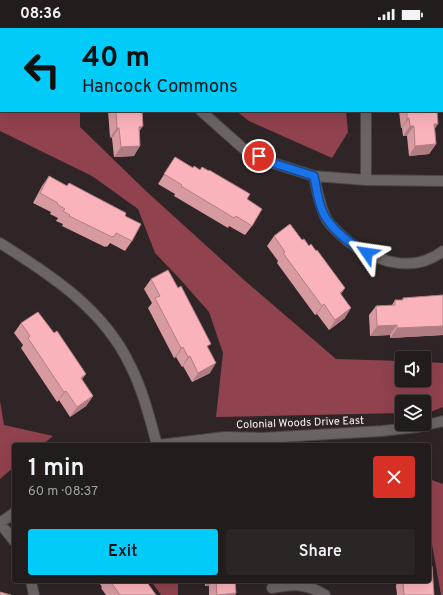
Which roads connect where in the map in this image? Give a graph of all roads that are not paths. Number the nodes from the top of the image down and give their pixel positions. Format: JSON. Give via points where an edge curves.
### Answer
{"nodes":[{"id":1,"x":202,"y":112,"type":"edge"},
{"id":2,"x":366,"y":112,"type":"edge"},
{"id":3,"x":314,"y":176,"type":"junction"},
{"id":4,"x":366,"y":180,"type":"junction"},
{"id":5,"x":443,"y":181,"type":"edge"},
{"id":6,"x":2,"y":246,"type":"edge"},
{"id":7,"x":443,"y":250,"type":"edge"},
{"id":8,"x":443,"y":421,"type":"edge"},
{"id":9,"x":262,"y":442,"type":"edge"},
{"id":10,"x":156,"y":443,"type":"edge"},
{"id":11,"x":174,"y":443,"type":"edge"},
{"id":12,"x":12,"y":514,"type":"edge"},
{"id":13,"x":0,"y":523,"type":"edge"},
{"id":14,"x":12,"y":538,"type":"edge"},
{"id":15,"x":31,"y":583,"type":"edge"},
{"id":16,"x":272,"y":588,"type":"edge"},
{"id":17,"x":34,"y":595,"type":"edge"},
{"id":18,"x":325,"y":595,"type":"edge"}],
"edges":[{"from":1,"to":3,"type":"street","via":[[245,150],[273,163]]},
{"from":2,"to":4,"type":"street"},
{"from":3,"to":4,"type":"street"},
{"from":3,"to":7,"type":"street","via":[[320,204],[328,221],[357,248],[377,259],[398,263],[424,261]]},
{"from":4,"to":5,"type":"street"},
{"from":6,"to":10,"type":"street","via":[[31,262],[65,286],[98,317],[132,367]]},
{"from":8,"to":9,"type":"street","name":"Colonial Woods Drive East","via":[[418,427]]},
{"from":9,"to":11,"type":"street","name":"Colonial Woods Drive East","via":[[225,437]]},
{"from":12,"to":13,"type":"street"},
{"from":13,"to":14,"type":"street"},
{"from":15,"to":17,"type":"street"},
{"from":16,"to":18,"type":"street","via":[[309,586]]}]}
